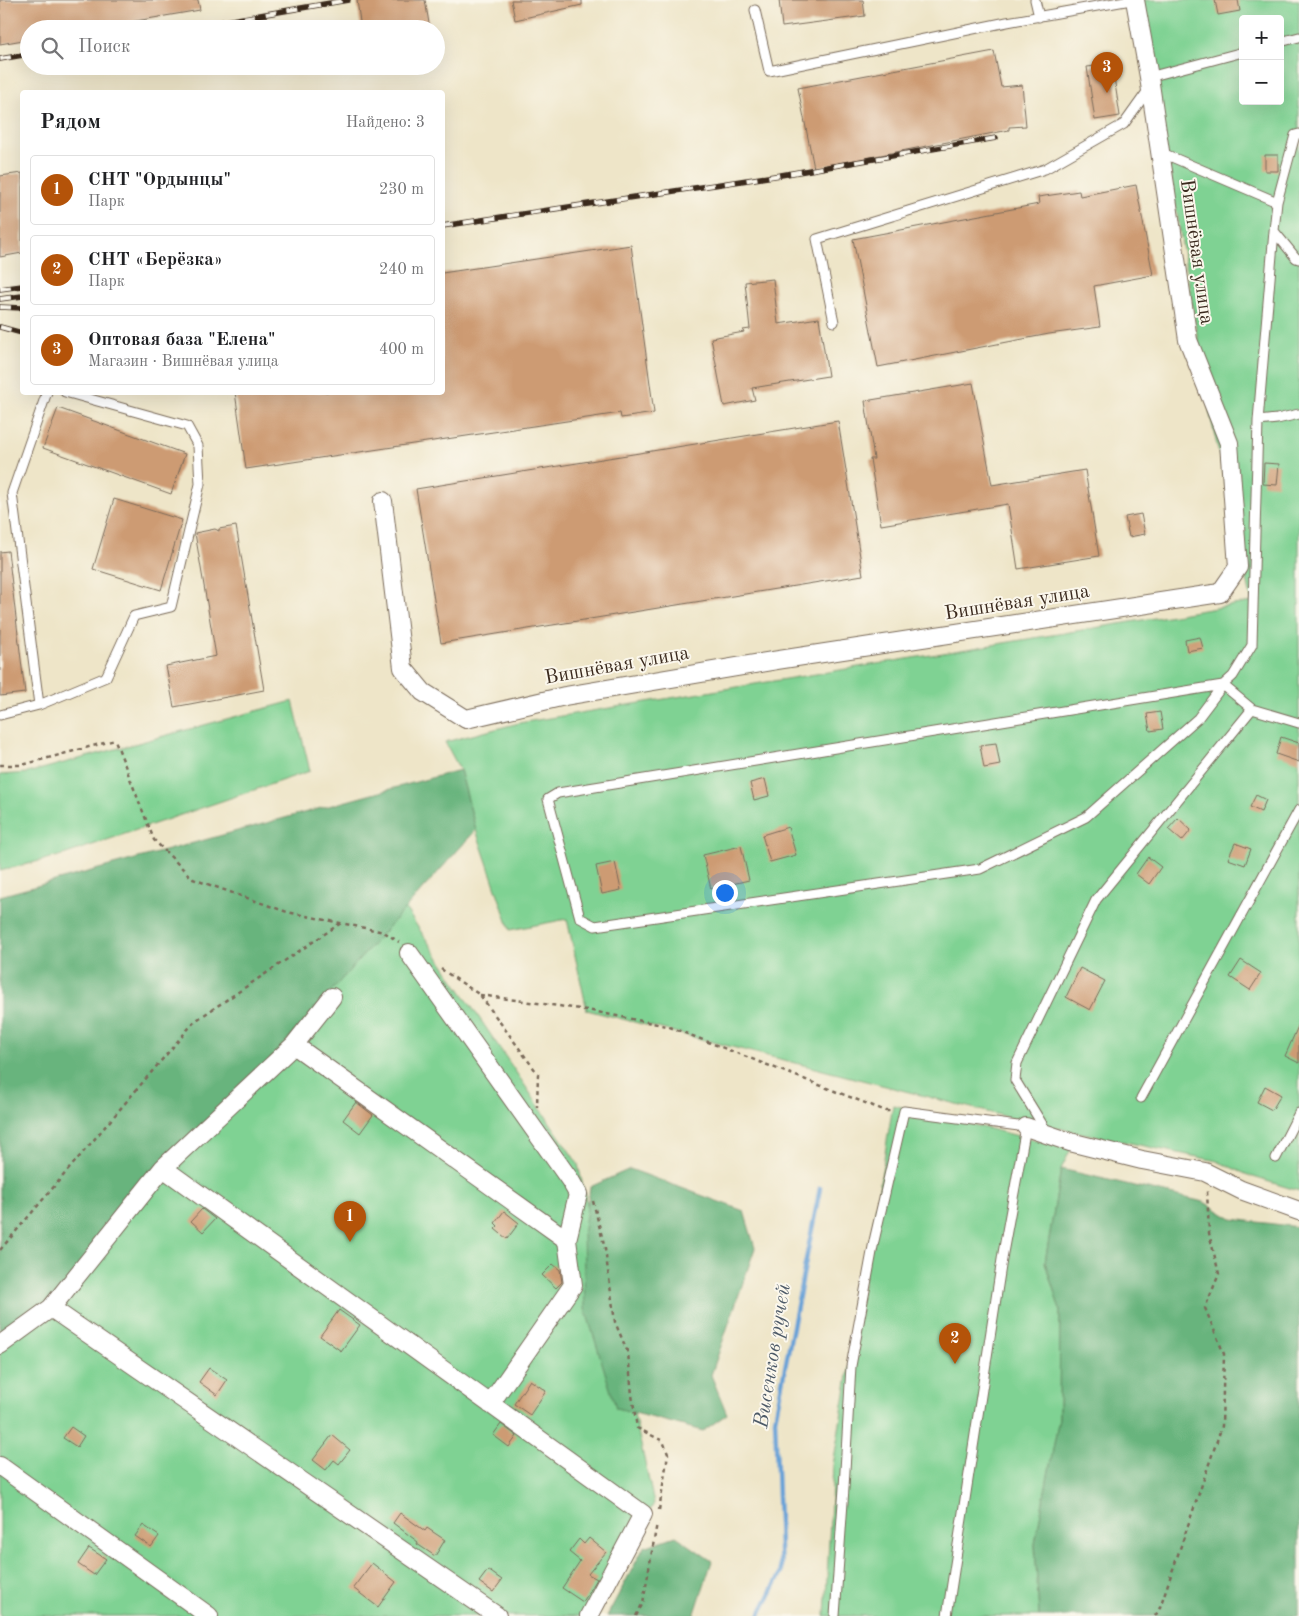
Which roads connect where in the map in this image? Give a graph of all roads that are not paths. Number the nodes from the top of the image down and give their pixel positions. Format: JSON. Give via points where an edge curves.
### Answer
{"nodes":[{"id":1,"x":1035,"y":0,"type":"edge"},
{"id":2,"x":1131,"y":0,"type":"edge"},
{"id":3,"x":1135,"y":0,"type":"edge"},
{"id":4,"x":755,"y":10,"type":"dead end"},
{"id":5,"x":1039,"y":17,"type":"junction"},
{"id":6,"x":1299,"y":37,"type":"edge"},
{"id":7,"x":1284,"y":41,"type":"edge"},
{"id":8,"x":1239,"y":53,"type":"edge"},
{"id":9,"x":1150,"y":82,"type":"junction"},
{"id":10,"x":1299,"y":134,"type":"edge"},
{"id":11,"x":1160,"y":152,"type":"junction"},
{"id":12,"x":1277,"y":202,"type":"junction"},
{"id":13,"x":1274,"y":231,"type":"junction"},
{"id":14,"x":1299,"y":259,"type":"edge"},
{"id":15,"x":834,"y":322,"type":"dead end"},
{"id":16,"x":46,"y":395,"type":"edge"},
{"id":17,"x":76,"y":395,"type":"edge"},
{"id":18,"x":1299,"y":414,"type":"edge"},
{"id":19,"x":1258,"y":421,"type":"junction"},
{"id":20,"x":383,"y":501,"type":"dead end"},
{"id":21,"x":1223,"y":686,"type":"junction"},
{"id":22,"x":39,"y":706,"type":"junction"},
{"id":23,"x":1252,"y":709,"type":"junction"},
{"id":24,"x":0,"y":715,"type":"edge"},
{"id":25,"x":1299,"y":723,"type":"edge"},
{"id":26,"x":1299,"y":810,"type":"edge"},
{"id":27,"x":405,"y":948,"type":"road end"},
{"id":28,"x":332,"y":996,"type":"dead end"},
{"id":29,"x":294,"y":1045,"type":"junction"},
{"id":30,"x":1141,"y":1098,"type":"dead end"},
{"id":31,"x":1299,"y":1113,"type":"edge"},
{"id":32,"x":1026,"y":1127,"type":"junction"},
{"id":33,"x":1049,"y":1135,"type":"junction"},
{"id":34,"x":1276,"y":1158,"type":"dead end"},
{"id":35,"x":163,"y":1168,"type":"junction"},
{"id":36,"x":1299,"y":1211,"type":"edge"},
{"id":37,"x":567,"y":1240,"type":"junction"},
{"id":38,"x":51,"y":1308,"type":"junction"},
{"id":39,"x":0,"y":1344,"type":"edge"},
{"id":40,"x":490,"y":1404,"type":"junction"},
{"id":41,"x":0,"y":1466,"type":"edge"},
{"id":42,"x":209,"y":1616,"type":"edge"},
{"id":43,"x":497,"y":1616,"type":"edge"},
{"id":44,"x":589,"y":1616,"type":"edge"},
{"id":45,"x":835,"y":1616,"type":"edge"},
{"id":46,"x":947,"y":1616,"type":"edge"}],
"edges":[{"from":1,"to":5,"type":"lane"},
{"from":2,"to":5,"type":"lane"},
{"from":3,"to":9,"type":"street","name":"Вишнёвая улица"},
{"from":4,"to":5,"type":"lane","via":[[769,71]]},
{"from":6,"to":7,"type":"lane"},
{"from":8,"to":9,"type":"lane"},
{"from":9,"to":11,"type":"street","name":"Вишнёвая улица"},
{"from":9,"to":15,"type":"lane","via":[[1124,124],[1045,170],[817,239]]},
{"from":10,"to":12,"type":"lane","via":[[1295,135]]},
{"from":11,"to":12,"type":"lane"},
{"from":11,"to":20,"type":"street","name":"Вишнёвая улица","via":[[1188,340],[1228,443],[1238,567],[1220,593],[604,689],[466,719],[423,692],[403,668]]},
{"from":12,"to":13,"type":"lane"},
{"from":13,"to":14,"type":"lane"},
{"from":13,"to":19,"type":"lane"},
{"from":16,"to":22,"type":"lane","via":[[12,493]]},
{"from":17,"to":22,"type":"lane","via":[[188,426],[198,446],[200,484],[171,607],[134,616],[106,677]]},
{"from":18,"to":19,"type":"lane"},
{"from":19,"to":21,"type":"lane","via":[[1252,645]]},
{"from":21,"to":21,"type":"lane","via":[[1198,718],[1086,817],[980,869],[595,926],[580,918],[548,799],[558,793]]},
{"from":21,"to":23,"type":"lane"},
{"from":22,"to":24,"type":"lane"},
{"from":23,"to":25,"type":"lane"},
{"from":23,"to":33,"type":"lane","via":[[1096,900],[1017,1063],[1016,1080]]},
{"from":26,"to":30,"type":"lane"},
{"from":27,"to":37,"type":"street","via":[[578,1194]]},
{"from":28,"to":29,"type":"street"},
{"from":29,"to":35,"type":"street"},
{"from":29,"to":37,"type":"street"},
{"from":31,"to":34,"type":"lane"},
{"from":32,"to":33,"type":"street"},
{"from":32,"to":45,"type":"lane","via":[[904,1111],[874,1241],[851,1366]]},
{"from":32,"to":46,"type":"lane","via":[[1003,1253]]},
{"from":33,"to":36,"type":"street","via":[[1142,1160],[1205,1172],[1241,1190]]},
{"from":35,"to":38,"type":"street"},
{"from":35,"to":40,"type":"street"},
{"from":37,"to":40,"type":"street","via":[[573,1285]]},
{"from":38,"to":39,"type":"street"},
{"from":38,"to":43,"type":"street"},
{"from":40,"to":44,"type":"street","via":[[643,1514]]},
{"from":41,"to":42,"type":"street"}]}
